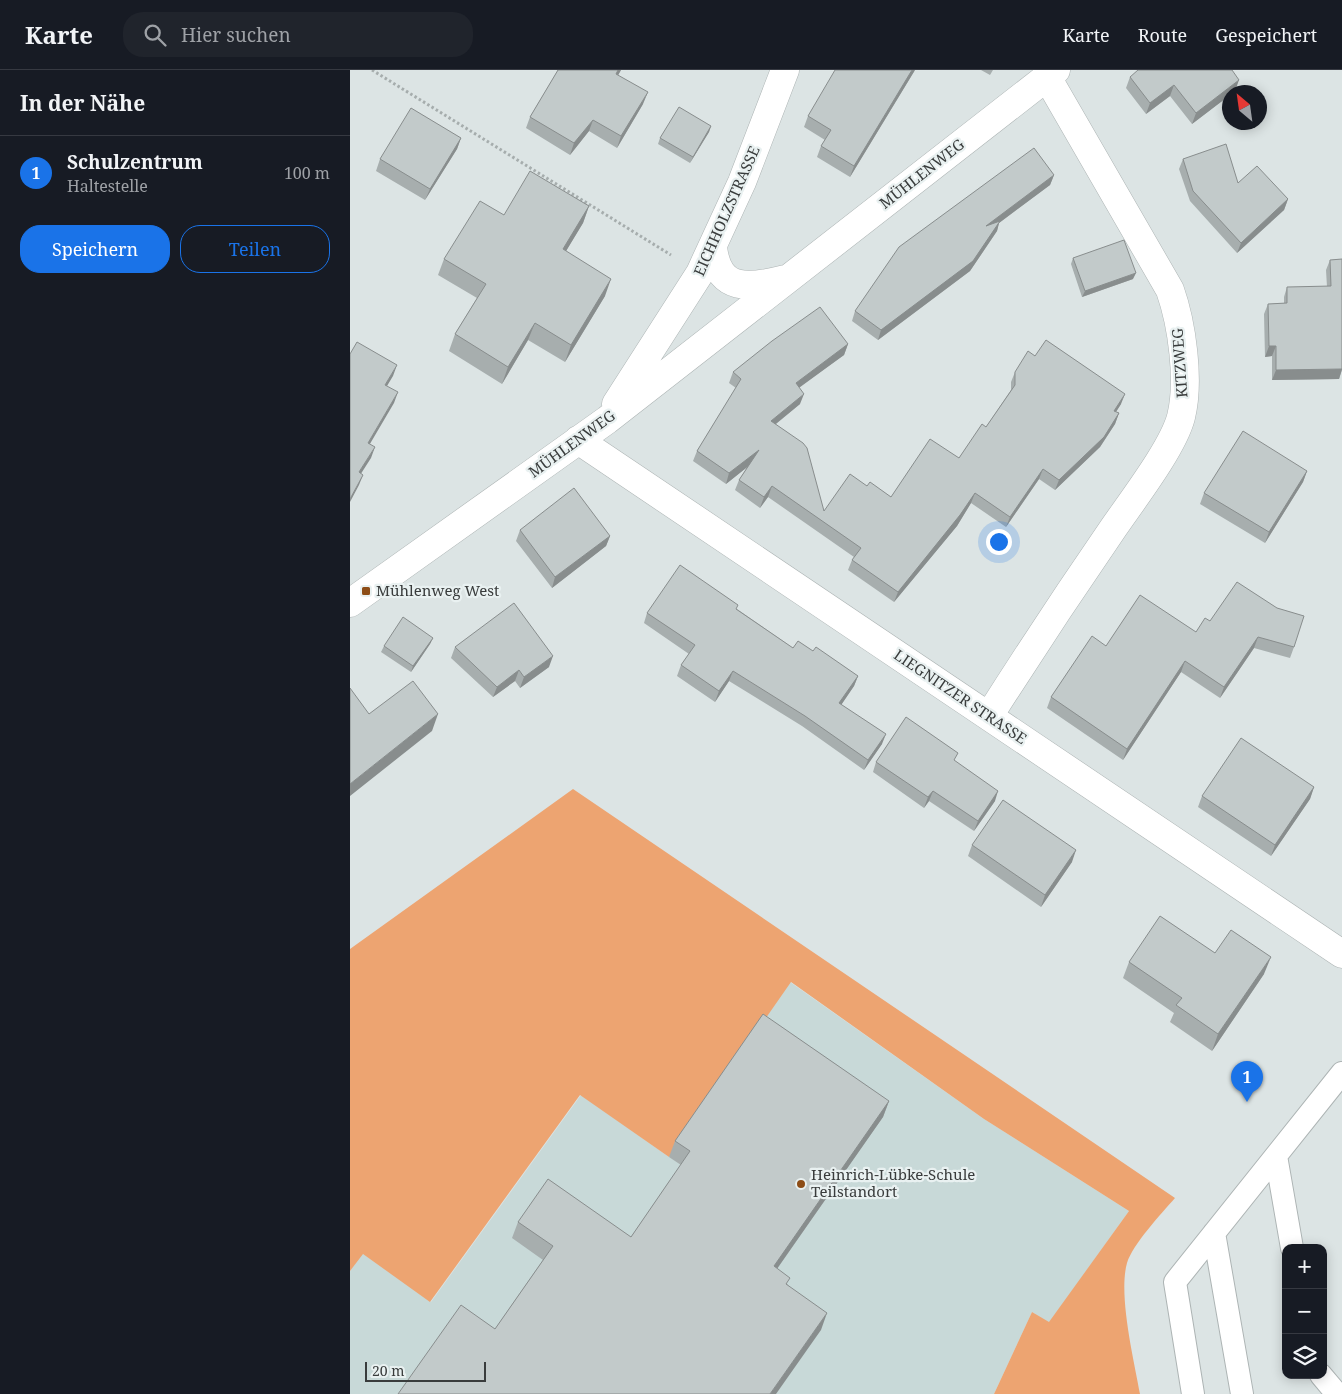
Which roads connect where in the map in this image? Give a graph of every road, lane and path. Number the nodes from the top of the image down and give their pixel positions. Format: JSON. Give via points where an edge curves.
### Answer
{"nodes":[{"id":1,"x":372,"y":70,"type":"edge"},
{"id":2,"x":785,"y":70,"type":"edge"},
{"id":3,"x":1052,"y":74,"type":"edge"},
{"id":4,"x":713,"y":248,"type":"junction"},
{"id":5,"x":700,"y":273,"type":"junction"},
{"id":6,"x":789,"y":278,"type":"junction"},
{"id":7,"x":607,"y":420,"type":"junction"},
{"id":8,"x":578,"y":440,"type":"junction"},
{"id":9,"x":350,"y":603,"type":"edge"},
{"id":10,"x":989,"y":716,"type":"junction"},
{"id":11,"x":1342,"y":954,"type":"edge"},
{"id":12,"x":1342,"y":1077,"type":"edge"},
{"id":13,"x":1276,"y":1156,"type":"junction"},
{"id":14,"x":1214,"y":1233,"type":"junction"},
{"id":15,"x":1291,"y":1244,"type":"edge"},
{"id":16,"x":1324,"y":1379,"type":"edge"},
{"id":17,"x":1193,"y":1394,"type":"edge"},
{"id":18,"x":1242,"y":1394,"type":"edge"},
{"id":19,"x":1337,"y":1394,"type":"edge"}],
"edges":[{"from":1,"to":5,"type":"path"},
{"from":2,"to":4,"type":"street","name":"EICHHOLZSTRASSE"},
{"from":3,"to":6,"type":"street","name":"MÜHLENWEG"},
{"from":3,"to":10,"type":"street","name":"KITZWEG","via":[[1170,290],[1182,352],[1184,401],[1174,435]]},
{"from":4,"to":5,"type":"street","name":"EICHHOLZSTRASSE"},
{"from":4,"to":6,"type":"street","name":"MÜHLENWEG","via":[[718,270],[734,284],[762,285]]},
{"from":5,"to":7,"type":"street","name":"EICHHOLZSTRASSE"},
{"from":6,"to":7,"type":"street","name":"MÜHLENWEG"},
{"from":7,"to":8,"type":"street","name":"MÜHLENWEG"},
{"from":8,"to":9,"type":"street","name":"MÜHLENWEG"},
{"from":8,"to":10,"type":"street","name":"LIEGNITZER STRASSE"},
{"from":10,"to":11,"type":"street","name":"LIEGNITZER STRASSE"},
{"from":12,"to":13,"type":"lane"},
{"from":13,"to":14,"type":"lane"},
{"from":13,"to":15,"type":"lane"},
{"from":14,"to":17,"type":"lane","via":[[1175,1282]]},
{"from":14,"to":18,"type":"lane"},
{"from":16,"to":19,"type":"lane"}]}
